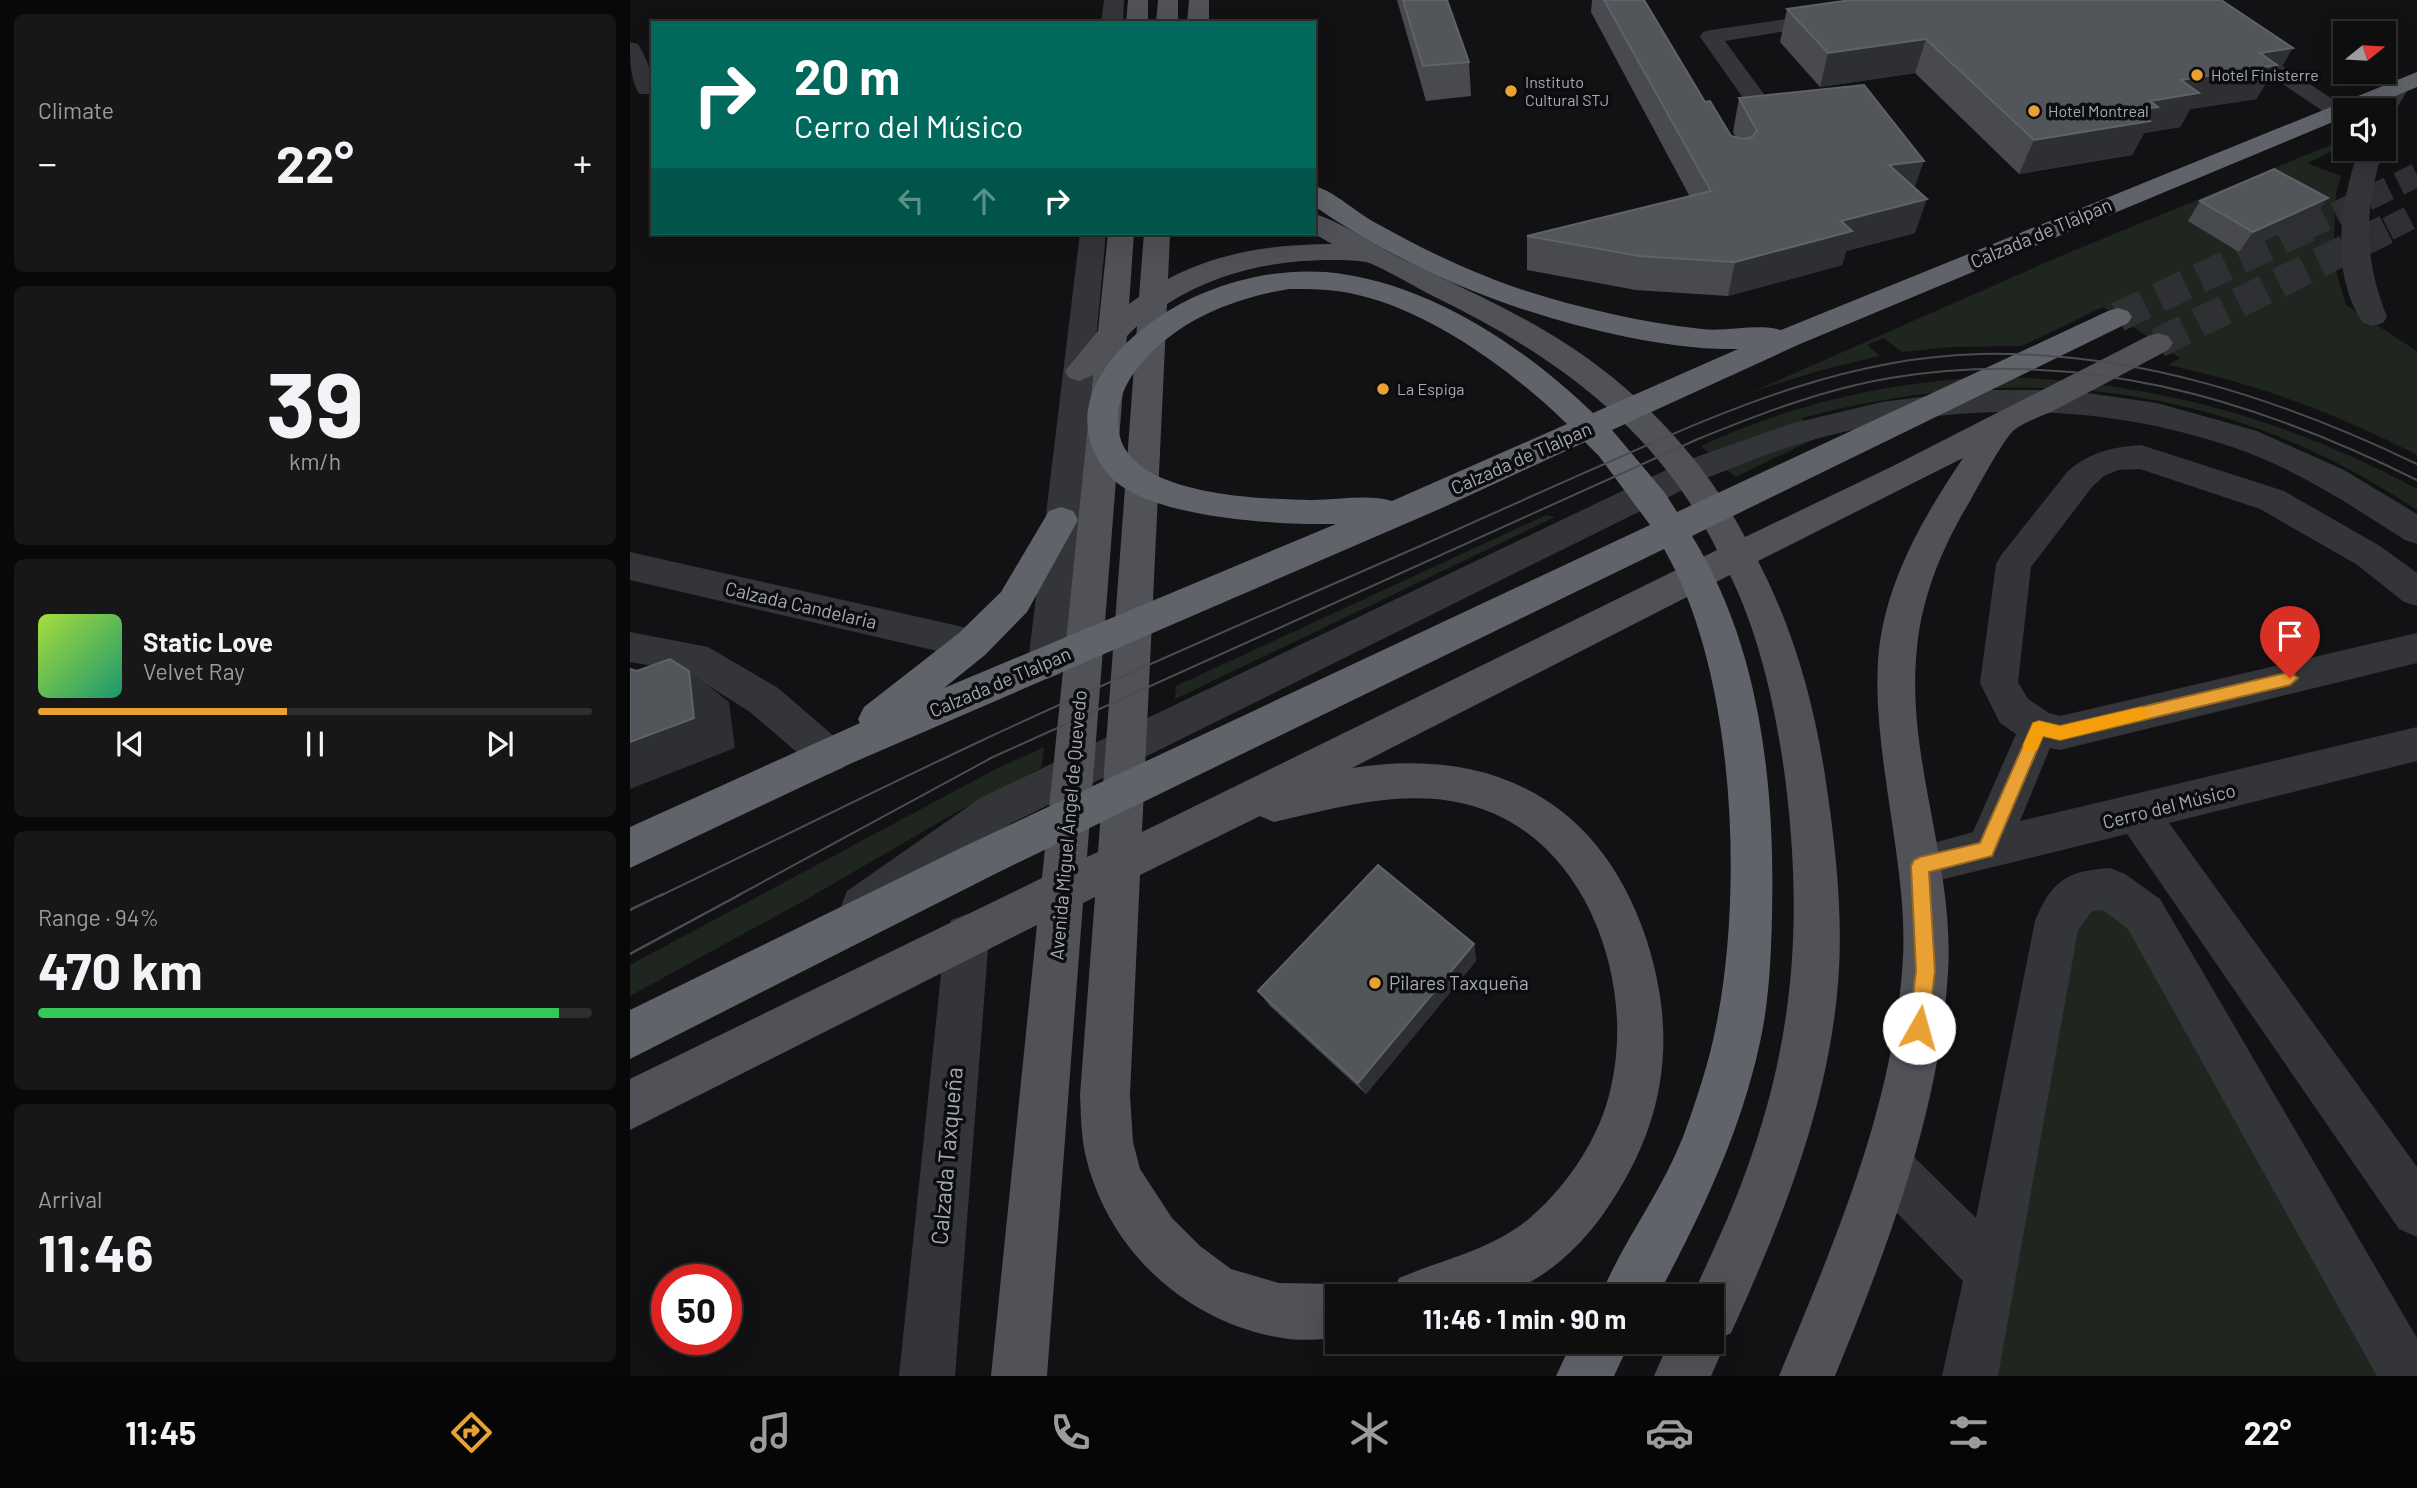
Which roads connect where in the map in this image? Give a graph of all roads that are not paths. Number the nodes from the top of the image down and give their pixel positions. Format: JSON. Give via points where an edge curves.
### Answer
{"nodes":[{"id":1,"x":1114,"y":0,"type":"edge"},
{"id":2,"x":1138,"y":0,"type":"edge"},
{"id":3,"x":1168,"y":0,"type":"edge"},
{"id":4,"x":1199,"y":0,"type":"edge"},
{"id":5,"x":2169,"y":0,"type":"edge"},
{"id":6,"x":1858,"y":14,"type":"edge"},
{"id":7,"x":1112,"y":21,"type":"edge"},
{"id":8,"x":1137,"y":21,"type":"edge"},
{"id":9,"x":1167,"y":21,"type":"edge"},
{"id":10,"x":1198,"y":21,"type":"edge"},
{"id":11,"x":630,"y":49,"type":"edge"},
{"id":12,"x":2408,"y":82,"type":"edge"},
{"id":13,"x":646,"y":89,"type":"dead end"},
{"id":14,"x":1754,"y":97,"type":"edge"},
{"id":15,"x":2369,"y":98,"type":"edge"},
{"id":16,"x":2395,"y":98,"type":"edge"},
{"id":17,"x":2333,"y":108,"type":"edge"},
{"id":18,"x":2333,"y":113,"type":"edge"},
{"id":19,"x":2367,"y":161,"type":"edge"},
{"id":20,"x":1316,"y":195,"type":"edge"},
{"id":21,"x":1316,"y":223,"type":"edge"},
{"id":22,"x":1093,"y":235,"type":"edge"},
{"id":23,"x":1121,"y":235,"type":"edge"},
{"id":24,"x":1157,"y":235,"type":"edge"},
{"id":25,"x":1375,"y":256,"type":"junction"},
{"id":26,"x":2118,"y":317,"type":"tunnel mouth"},
{"id":27,"x":2373,"y":317,"type":"dead end"},
{"id":28,"x":1790,"y":337,"type":"junction"},
{"id":29,"x":2158,"y":343,"type":"tunnel mouth"},
{"id":30,"x":1080,"y":371,"type":"junction"},
{"id":31,"x":2003,"y":423,"type":"junction"},
{"id":32,"x":1430,"y":499,"type":"junction"},
{"id":33,"x":1061,"y":520,"type":"junction"},
{"id":34,"x":2417,"y":531,"type":"edge"},
{"id":35,"x":630,"y":566,"type":"edge"},
{"id":36,"x":2417,"y":592,"type":"edge"},
{"id":37,"x":972,"y":644,"type":"junction"},
{"id":38,"x":630,"y":648,"type":"edge"},
{"id":39,"x":2417,"y":648,"type":"edge"},
{"id":40,"x":1047,"y":663,"type":"junction"},
{"id":41,"x":2039,"y":728,"type":"junction"},
{"id":42,"x":2417,"y":744,"type":"edge"},
{"id":43,"x":834,"y":753,"type":"junction"},
{"id":44,"x":1224,"y":814,"type":"junction"},
{"id":45,"x":2138,"y":814,"type":"junction"},
{"id":46,"x":630,"y":848,"type":"edge"},
{"id":47,"x":1986,"y":850,"type":"junction"},
{"id":48,"x":1920,"y":866,"type":"junction"},
{"id":49,"x":967,"y":936,"type":"junction"},
{"id":50,"x":802,"y":949,"type":"junction"},
{"id":51,"x":630,"y":1035,"type":"edge"},
{"id":52,"x":630,"y":1105,"type":"edge"},
{"id":53,"x":1888,"y":1167,"type":"junction"},
{"id":54,"x":2417,"y":1211,"type":"edge"},
{"id":55,"x":1992,"y":1272,"type":"junction"},
{"id":56,"x":1451,"y":1284,"type":"edge"},
{"id":57,"x":1634,"y":1284,"type":"edge"},
{"id":58,"x":1724,"y":1286,"type":"edge"},
{"id":59,"x":1325,"y":1311,"type":"edge"},
{"id":60,"x":1596,"y":1354,"type":"edge"},
{"id":61,"x":1692,"y":1354,"type":"edge"},
{"id":62,"x":927,"y":1376,"type":"edge"},
{"id":63,"x":1019,"y":1376,"type":"edge"},
{"id":64,"x":1584,"y":1376,"type":"edge"},
{"id":65,"x":1682,"y":1376,"type":"edge"},
{"id":66,"x":1807,"y":1376,"type":"edge"},
{"id":67,"x":1970,"y":1376,"type":"edge"},
{"id":68,"x":2408,"y":1376,"type":"edge"}],
"edges":[{"from":1,"to":7,"type":"street"},
{"from":2,"to":8,"type":"main road"},
{"from":3,"to":9,"type":"main road"},
{"from":4,"to":10,"type":"main road"},
{"from":5,"to":17,"type":"street"},
{"from":6,"to":14,"type":"street","via":[[1711,37]]},
{"from":11,"to":13,"type":"street"},
{"from":12,"to":15,"type":"highway","name":"Calzada de Tlalpan"},
{"from":12,"to":16,"type":"street"},
{"from":18,"to":28,"type":"highway","name":"Calzada de Tlalpan"},
{"from":19,"to":27,"type":"street","via":[[2358,184],[2353,244]]},
{"from":20,"to":28,"type":"highway","via":[[1411,253],[1559,310],[1706,339]]},
{"from":21,"to":25,"type":"main road"},
{"from":22,"to":30,"type":"street"},
{"from":23,"to":63,"type":"main road","name":"Avenida Miguel Ángel de Quevedo"},
{"from":24,"to":59,"type":"main road","via":[[1106,1133],[1130,1203],[1180,1265],[1214,1290],[1251,1304],[1291,1312]]},
{"from":25,"to":30,"type":"main road","via":[[1337,252],[1278,255],[1210,271],[1135,312]]},
{"from":25,"to":58,"type":"main road","via":[[1505,318],[1589,373],[1626,405],[1680,463],[1735,546],[1772,630],[1800,741],[1809,799],[1816,863],[1814,993],[1776,1162]]},
{"from":26,"to":50,"type":"highway","via":[[1333,690]]},
{"from":28,"to":32,"type":"highway","name":"Calzada de Tlalpan"},
{"from":29,"to":31,"type":"main road"},
{"from":30,"to":33,"type":"street"},
{"from":31,"to":44,"type":"main road"},
{"from":31,"to":48,"type":"main road","via":[[1930,542],[1902,618],[1896,682]]},
{"from":32,"to":40,"type":"highway","name":"Calzada de Tlalpan"},
{"from":32,"to":57,"type":"highway","via":[[1399,508],[1303,513],[1251,510],[1192,499],[1142,482],[1117,465],[1109,456],[1100,414],[1112,383],[1139,348],[1173,321],[1227,293],[1272,282],[1317,279],[1354,283],[1407,301],[1458,327],[1559,398],[1608,445],[1653,500],[1701,585],[1735,687],[1743,735],[1751,859],[1748,955],[1732,1063],[1684,1195]]},
{"from":33,"to":37,"type":"highway","via":[[1014,602]]},
{"from":33,"to":40,"type":"street"},
{"from":34,"to":50,"type":"street","via":[[2323,474],[2258,443],[2198,423],[2113,404],[2011,398],[1929,405],[1801,430],[1717,461],[997,810]]},
{"from":35,"to":37,"type":"street","name":"Calzada Candelaria"},
{"from":36,"to":41,"type":"street","via":[[2368,555],[2272,500],[2141,457],[2114,459],[2080,479],[2014,565],[1999,683],[2014,711]]},
{"from":37,"to":43,"type":"highway"},
{"from":38,"to":43,"type":"street","via":[[695,658],[765,700]]},
{"from":39,"to":41,"type":"street","via":[[2060,733]]},
{"from":40,"to":43,"type":"highway","name":"Calzada de Tlalpan"},
{"from":41,"to":47,"type":"street"},
{"from":42,"to":45,"type":"street","name":"Cerro del Músico"},
{"from":43,"to":46,"type":"highway","name":"Calzada de Tlalpan"},
{"from":44,"to":49,"type":"main road"},
{"from":44,"to":56,"type":"main road","via":[[1365,784],[1465,785],[1519,804],[1548,824],[1574,847],[1614,911],[1629,954],[1642,1032],[1636,1095],[1623,1133],[1582,1202],[1555,1230],[1518,1258]]},
{"from":45,"to":47,"type":"street","name":"Cerro del Músico"},
{"from":45,"to":54,"type":"street"},
{"from":47,"to":48,"type":"street","name":"Cerro del Músico"},
{"from":48,"to":53,"type":"main road","via":[[1924,982],[1908,1090]]},
{"from":49,"to":52,"type":"main road"},
{"from":49,"to":62,"type":"street","name":"Calzada Taxqueña"},
{"from":50,"to":51,"type":"highway"},
{"from":53,"to":55,"type":"street"},
{"from":53,"to":66,"type":"main road"},
{"from":55,"to":67,"type":"street"},
{"from":55,"to":68,"type":"street","via":[[2057,922],[2081,891],[2110,889],[2144,914]]},
{"from":60,"to":64,"type":"highway"},
{"from":61,"to":65,"type":"main road"}]}
